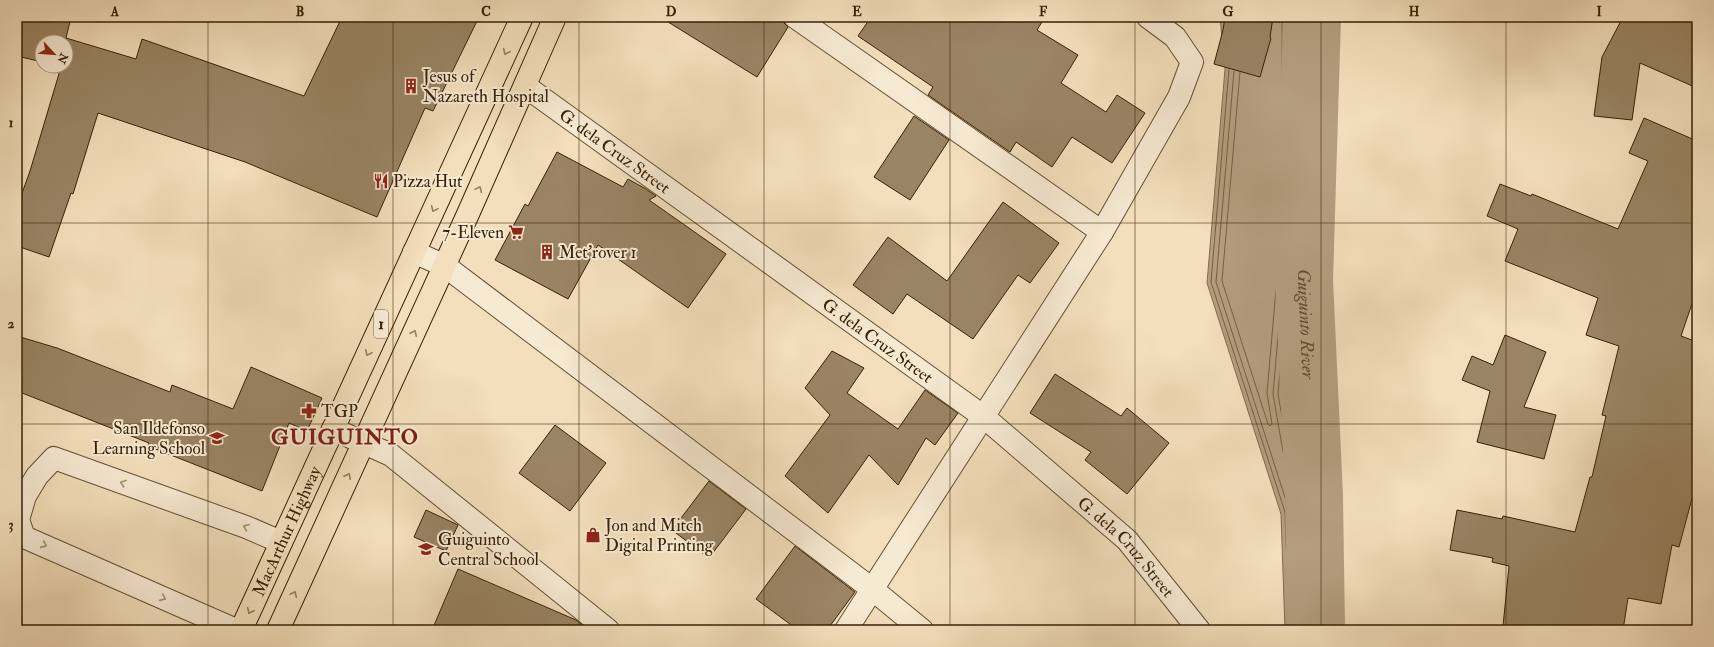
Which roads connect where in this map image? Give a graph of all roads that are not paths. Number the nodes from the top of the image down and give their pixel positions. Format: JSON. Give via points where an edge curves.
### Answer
{"nodes":[{"id":1,"x":522,"y":17,"type":"edge"},
{"id":2,"x":555,"y":17,"type":"edge"},
{"id":3,"x":795,"y":17,"type":"edge"},
{"id":4,"x":1148,"y":17,"type":"edge"},
{"id":5,"x":524,"y":86,"type":"junction"},
{"id":6,"x":1102,"y":232,"type":"junction"},
{"id":7,"x":414,"y":252,"type":"junction"},
{"id":8,"x":445,"y":266,"type":"junction"},
{"id":9,"x":984,"y":417,"type":"junction"},
{"id":10,"x":333,"y":429,"type":"junction"},
{"id":11,"x":364,"y":443,"type":"junction"},
{"id":12,"x":281,"y":542,"type":"junction"},
{"id":13,"x":872,"y":589,"type":"junction"},
{"id":14,"x":236,"y":630,"type":"edge"},
{"id":15,"x":241,"y":630,"type":"edge"},
{"id":16,"x":278,"y":630,"type":"edge"},
{"id":17,"x":608,"y":630,"type":"edge"},
{"id":18,"x":846,"y":630,"type":"edge"},
{"id":19,"x":922,"y":630,"type":"edge"},
{"id":20,"x":1199,"y":630,"type":"edge"}],
"edges":[{"from":1,"to":7,"type":"highway","name":"MacArthur Highway","number":"1","one_way":true},
{"from":2,"to":5,"type":"highway","name":"MacArthur Highway","number":"1"},
{"from":3,"to":6,"type":"street"},
{"from":4,"to":6,"type":"street","via":[[1175,37],[1192,62],[1179,97]]},
{"from":8,"to":5,"type":"highway","name":"MacArthur Highway","number":"1","one_way":true},
{"from":5,"to":9,"type":"street","name":"G. dela Cruz Street"},
{"from":6,"to":9,"type":"street"},
{"from":7,"to":8,"type":"street"},
{"from":7,"to":10,"type":"highway","name":"MacArthur Highway","number":"1","one_way":true},
{"from":11,"to":8,"type":"highway","name":"MacArthur Highway","number":"1","one_way":true},
{"from":8,"to":13,"type":"street"},
{"from":9,"to":13,"type":"street"},
{"from":9,"to":20,"type":"street","name":"G. dela Cruz Street","via":[[1127,540]]},
{"from":10,"to":11,"type":"street"},
{"from":10,"to":12,"type":"highway","name":"MacArthur Highway","number":"1"},
{"from":16,"to":11,"type":"highway","name":"MacArthur Highway","number":"1","one_way":true},
{"from":11,"to":17,"type":"street","via":[[391,455]]},
{"from":12,"to":14,"type":"street","one_way":true,"via":[[54,458],[37,476],[25,496],[18,520],[24,537]]},
{"from":12,"to":15,"type":"highway","name":"MacArthur Highway","number":"1","one_way":true},
{"from":13,"to":18,"type":"street"},
{"from":13,"to":19,"type":"street"}]}
